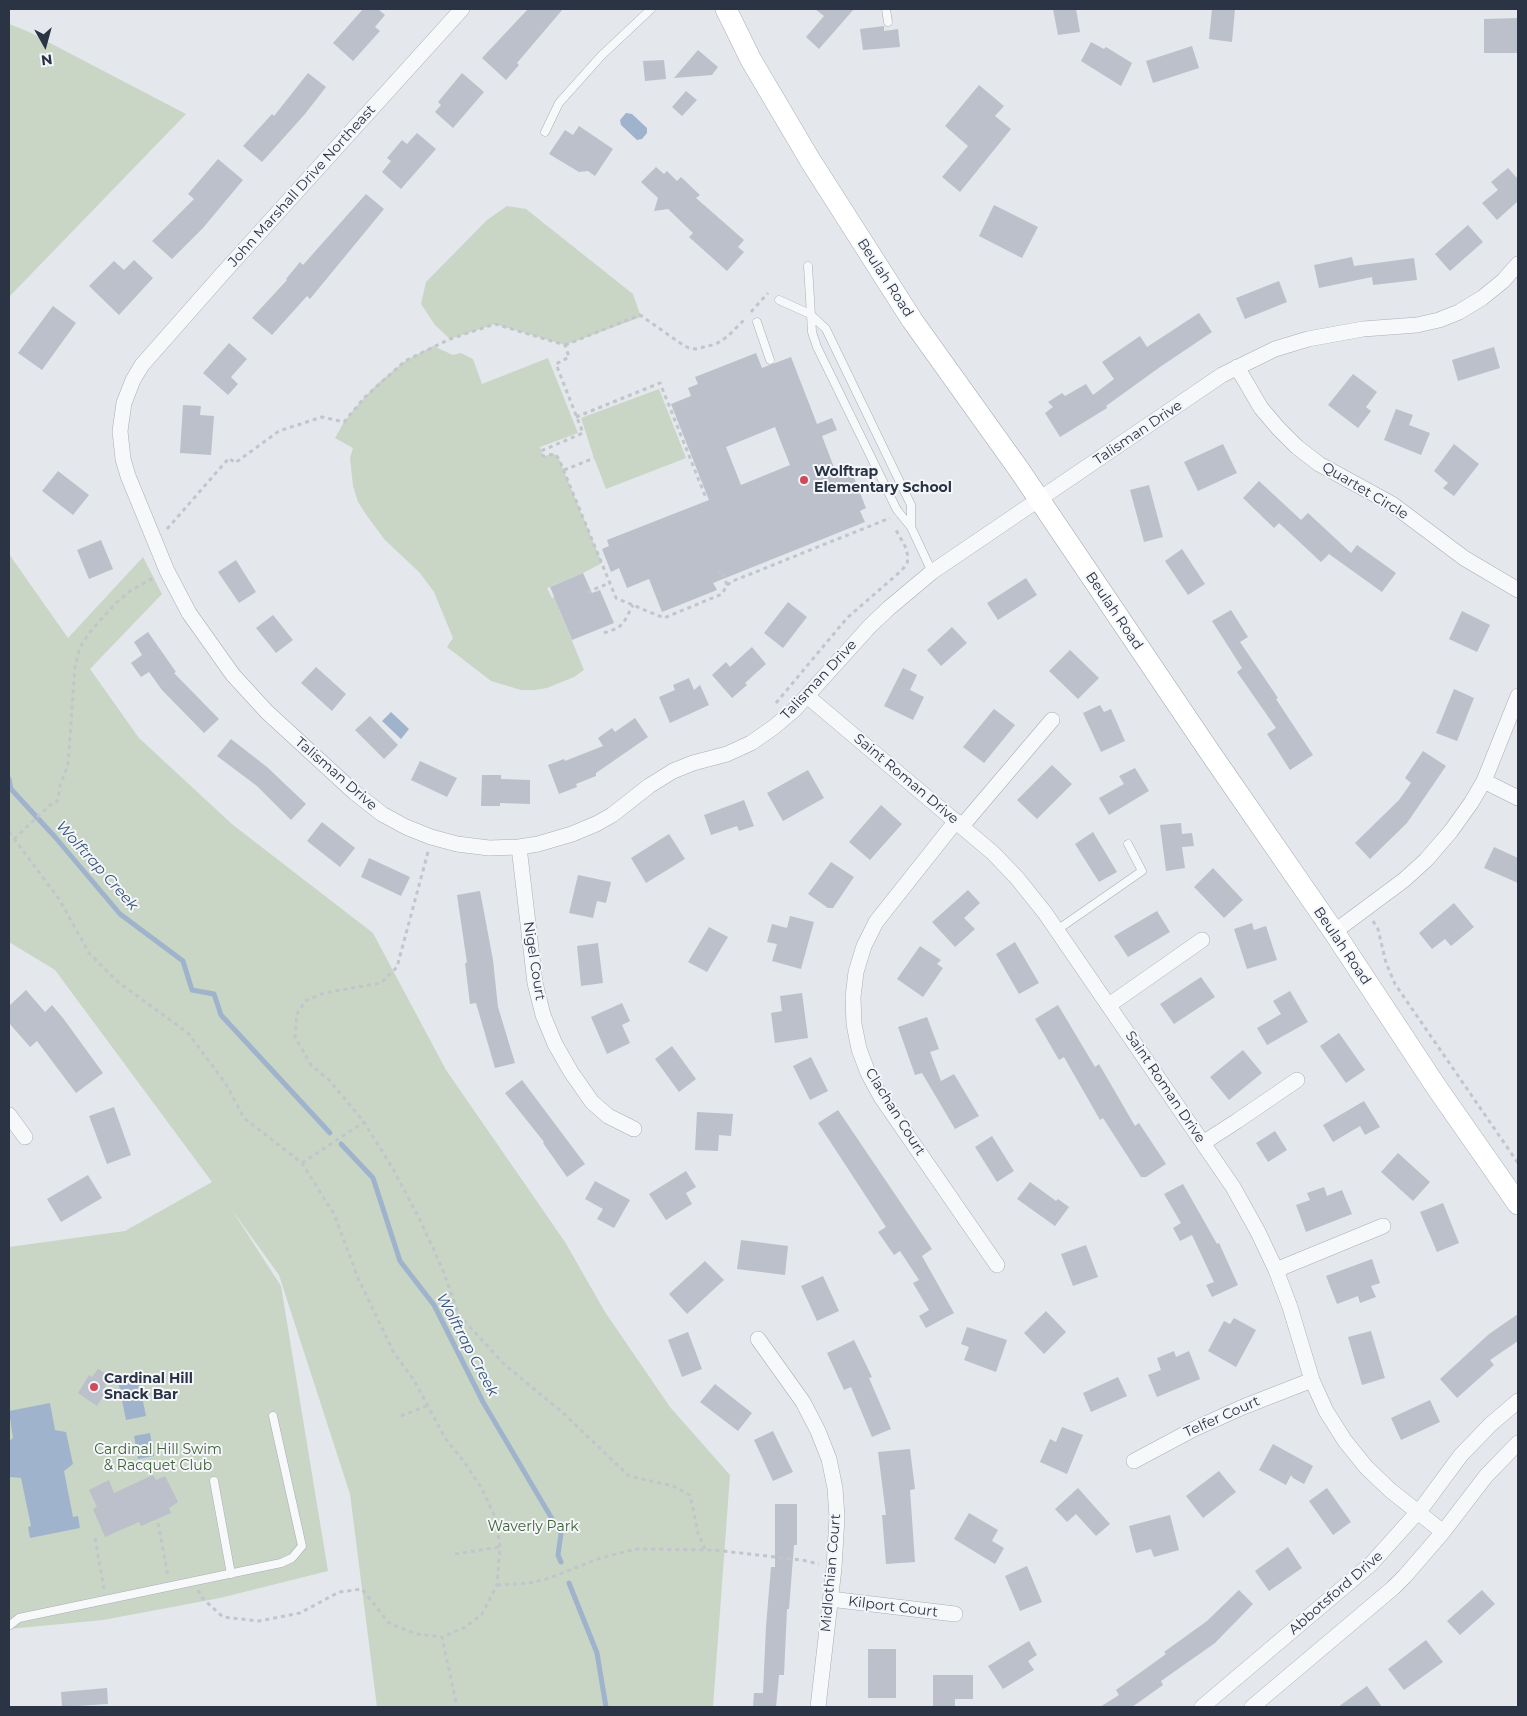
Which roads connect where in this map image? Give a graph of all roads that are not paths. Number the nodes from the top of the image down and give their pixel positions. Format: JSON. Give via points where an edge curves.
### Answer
{"nodes":[{"id":1,"x":462,"y":9,"type":"edge"},
{"id":2,"x":651,"y":9,"type":"edge"},
{"id":3,"x":726,"y":9,"type":"edge"},
{"id":4,"x":886,"y":9,"type":"edge"},
{"id":5,"x":888,"y":22,"type":"dead end"},
{"id":6,"x":545,"y":132,"type":"dead end"},
{"id":7,"x":1518,"y":264,"type":"edge"},
{"id":8,"x":808,"y":266,"type":"dead end"},
{"id":9,"x":778,"y":300,"type":"road end"},
{"id":10,"x":810,"y":314,"type":"junction"},
{"id":11,"x":757,"y":322,"type":"dead end"},
{"id":12,"x":770,"y":360,"type":"dead end"},
{"id":13,"x":142,"y":364,"type":"joint"},
{"id":14,"x":1237,"y":367,"type":"junction"},
{"id":15,"x":1039,"y":499,"type":"junction"},
{"id":16,"x":911,"y":527,"type":"junction"},
{"id":17,"x":932,"y":572,"type":"junction"},
{"id":18,"x":1518,"y":590,"type":"edge"},
{"id":19,"x":807,"y":696,"type":"junction"},
{"id":20,"x":1518,"y":696,"type":"edge"},
{"id":21,"x":1052,"y":720,"type":"dead end"},
{"id":22,"x":1484,"y":781,"type":"junction"},
{"id":23,"x":1518,"y":798,"type":"edge"},
{"id":24,"x":959,"y":823,"type":"junction"},
{"id":25,"x":1128,"y":844,"type":"dead end"},
{"id":26,"x":519,"y":847,"type":"junction"},
{"id":27,"x":1058,"y":930,"type":"junction"},
{"id":28,"x":1334,"y":932,"type":"junction"},
{"id":29,"x":1202,"y":940,"type":"dead end"},
{"id":30,"x":1109,"y":1005,"type":"junction"},
{"id":31,"x":1297,"y":1080,"type":"dead end"},
{"id":32,"x":9,"y":1115,"type":"edge"},
{"id":33,"x":634,"y":1129,"type":"dead end"},
{"id":34,"x":25,"y":1137,"type":"dead end"},
{"id":35,"x":1203,"y":1143,"type":"junction"},
{"id":36,"x":1518,"y":1204,"type":"edge"},
{"id":37,"x":1383,"y":1226,"type":"dead end"},
{"id":38,"x":997,"y":1265,"type":"dead end"},
{"id":39,"x":1276,"y":1270,"type":"junction"},
{"id":40,"x":758,"y":1339,"type":"dead end"},
{"id":41,"x":1312,"y":1380,"type":"junction"},
{"id":42,"x":1518,"y":1401,"type":"edge"},
{"id":43,"x":273,"y":1416,"type":"dead end"},
{"id":44,"x":1518,"y":1443,"type":"edge"},
{"id":45,"x":1134,"y":1461,"type":"dead end"},
{"id":46,"x":214,"y":1481,"type":"dead end"},
{"id":47,"x":1418,"y":1512,"type":"junction"},
{"id":48,"x":1443,"y":1532,"type":"junction"},
{"id":49,"x":231,"y":1574,"type":"junction"},
{"id":50,"x":830,"y":1599,"type":"junction"},
{"id":51,"x":955,"y":1614,"type":"dead end"},
{"id":52,"x":9,"y":1626,"type":"edge"},
{"id":53,"x":818,"y":1707,"type":"edge"},
{"id":54,"x":1202,"y":1707,"type":"edge"},
{"id":55,"x":1252,"y":1707,"type":"edge"}],
"edges":[{"from":1,"to":13,"type":"street","name":"John Marshall Drive Northeast"},
{"from":2,"to":6,"type":"lane","via":[[601,56],[559,103]]},
{"from":3,"to":15,"type":"main road","name":"Beulah Road","via":[[765,84],[845,216],[912,320]]},
{"from":4,"to":5,"type":"lane"},
{"from":7,"to":14,"type":"street","name":"Talisman Drive","via":[[1482,298],[1439,320],[1308,339],[1275,349]]},
{"from":8,"to":10,"type":"lane"},
{"from":9,"to":10,"type":"lane"},
{"from":10,"to":16,"type":"lane","via":[[817,346],[897,510]]},
{"from":10,"to":16,"type":"lane","via":[[826,329],[911,505]]},
{"from":11,"to":12,"type":"lane"},
{"from":13,"to":26,"type":"street","name":"Talisman Drive","via":[[124,404],[120,431],[128,476],[167,571],[220,659],[267,712],[354,792],[406,828],[458,844]]},
{"from":14,"to":15,"type":"street","name":"Talisman Drive"},
{"from":14,"to":18,"type":"street","name":"Quartet Circle","via":[[1261,408],[1278,428],[1319,464],[1392,504],[1464,558]]},
{"from":15,"to":17,"type":"street","name":"Talisman Drive"},
{"from":15,"to":28,"type":"main road","name":"Beulah Road"},
{"from":16,"to":17,"type":"lane"},
{"from":17,"to":19,"type":"street","name":"Talisman Drive","via":[[870,626]]},
{"from":19,"to":24,"type":"street","name":"Saint Roman Drive"},
{"from":19,"to":26,"type":"street","name":"Talisman Drive","via":[[774,728],[750,743],[673,771],[596,824],[572,834]]},
{"from":20,"to":22,"type":"street"},
{"from":21,"to":24,"type":"street","name":"Clachan Court"},
{"from":22,"to":23,"type":"street"},
{"from":22,"to":28,"type":"street","via":[[1462,816],[1426,860],[1395,888]]},
{"from":24,"to":27,"type":"street","name":"Saint Roman Drive","via":[[1017,878]]},
{"from":24,"to":38,"type":"street","name":"Clachan Court","via":[[876,922],[856,972],[854,1024],[858,1049],[881,1097]]},
{"from":25,"to":27,"type":"lane","via":[[1142,871]]},
{"from":26,"to":33,"type":"street","name":"Nigel Court","via":[[535,982],[543,1015],[571,1072],[592,1102],[608,1116]]},
{"from":27,"to":30,"type":"street","name":"Saint Roman Drive"},
{"from":28,"to":36,"type":"main road","name":"Beulah Road"},
{"from":29,"to":30,"type":"street"},
{"from":30,"to":35,"type":"street","name":"Saint Roman Drive"},
{"from":31,"to":35,"type":"street"},
{"from":32,"to":34,"type":"street"},
{"from":35,"to":39,"type":"street","name":"Saint Roman Drive","via":[[1237,1195]]},
{"from":37,"to":39,"type":"street"},
{"from":39,"to":41,"type":"street","name":"Saint Roman Drive"},
{"from":40,"to":50,"type":"street","name":"Midlothian Court","via":[[803,1402],[829,1459],[837,1516]]},
{"from":41,"to":45,"type":"street","name":"Telfer Court","via":[[1235,1410]]},
{"from":41,"to":47,"type":"street","name":"Saint Roman Drive","via":[[1345,1441],[1366,1467]]},
{"from":42,"to":47,"type":"street","name":"Abbotsford Drive","via":[[1462,1455]]},
{"from":43,"to":49,"type":"lane","via":[[302,1546],[292,1558],[280,1564]]},
{"from":44,"to":48,"type":"street","via":[[1486,1476]]},
{"from":46,"to":49,"type":"lane"},
{"from":47,"to":48,"type":"street","name":"Saint Roman Drive"},
{"from":47,"to":54,"type":"street","name":"Abbotsford Drive","via":[[1371,1564]]},
{"from":48,"to":55,"type":"street","via":[[1393,1588]]},
{"from":49,"to":52,"type":"lane","via":[[19,1618]]},
{"from":50,"to":51,"type":"street","name":"Kilport Court"},
{"from":50,"to":53,"type":"street","name":"Midlothian Court"}]}
